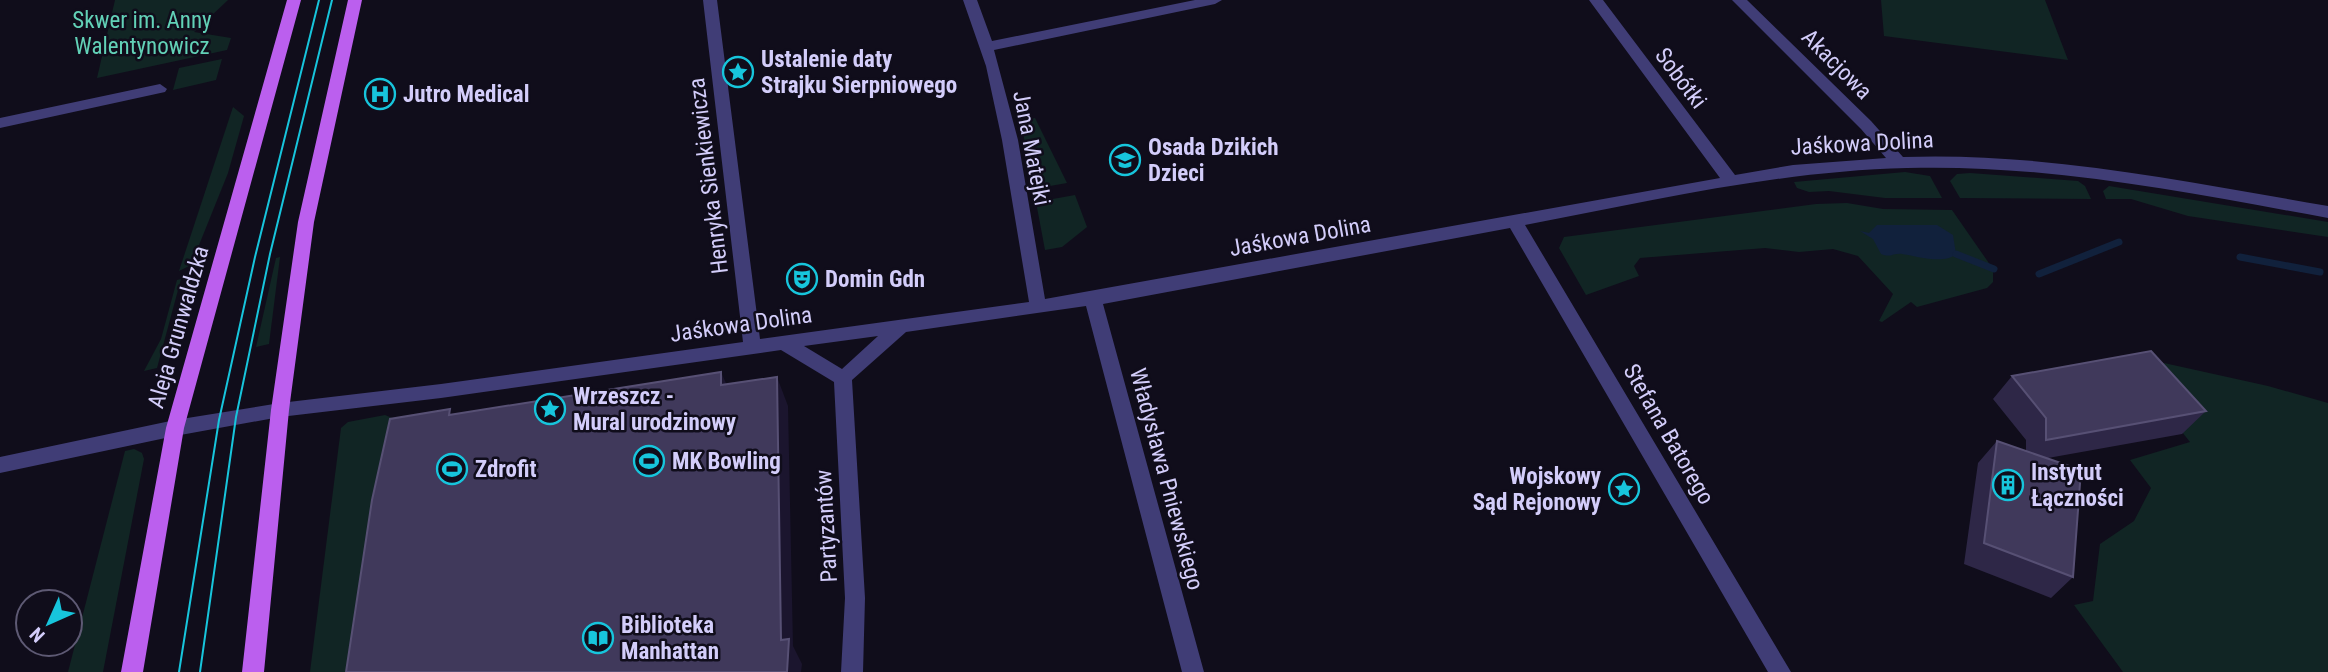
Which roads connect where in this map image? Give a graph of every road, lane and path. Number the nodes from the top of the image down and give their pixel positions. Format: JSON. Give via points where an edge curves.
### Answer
{"nodes":[{"id":1,"x":294,"y":0,"type":"edge"},
{"id":2,"x":355,"y":0,"type":"edge"},
{"id":3,"x":710,"y":0,"type":"edge"},
{"id":4,"x":970,"y":0,"type":"edge"},
{"id":5,"x":1215,"y":0,"type":"edge"},
{"id":6,"x":1596,"y":0,"type":"edge"},
{"id":7,"x":1740,"y":0,"type":"edge"},
{"id":8,"x":986,"y":47,"type":"junction"},
{"id":9,"x":160,"y":89,"type":"dead end"},
{"id":10,"x":0,"y":123,"type":"edge"},
{"id":11,"x":1899,"y":163,"type":"junction"},
{"id":12,"x":1732,"y":182,"type":"junction"},
{"id":13,"x":2328,"y":212,"type":"edge"},
{"id":14,"x":1515,"y":222,"type":"junction"},
{"id":15,"x":1093,"y":299,"type":"junction"},
{"id":16,"x":1038,"y":307,"type":"junction"},
{"id":17,"x":900,"y":327,"type":"junction"},
{"id":18,"x":784,"y":343,"type":"junction"},
{"id":19,"x":752,"y":347,"type":"junction"},
{"id":20,"x":843,"y":378,"type":"junction"},
{"id":21,"x":280,"y":410,"type":"junction"},
{"id":22,"x":175,"y":428,"type":"junction"},
{"id":23,"x":0,"y":465,"type":"edge"},
{"id":24,"x":132,"y":672,"type":"edge"},
{"id":25,"x":253,"y":672,"type":"edge"},
{"id":26,"x":852,"y":672,"type":"edge"},
{"id":27,"x":1194,"y":672,"type":"edge"},
{"id":28,"x":1780,"y":672,"type":"edge"}],
"edges":[{"from":1,"to":22,"type":"main road","name":"Aleja Grunwaldzka"},
{"from":2,"to":21,"type":"main road","via":[[306,222]]},
{"from":3,"to":19,"type":"street","name":"Henryka Sienkiewicza"},
{"from":4,"to":8,"type":"street","name":"Jana Matejki"},
{"from":5,"to":8,"type":"street"},
{"from":6,"to":12,"type":"street","name":"Sobótki"},
{"from":7,"to":11,"type":"street","name":"Akacjowa"},
{"from":8,"to":16,"type":"street","name":"Jana Matejki","via":[[1010,140]]},
{"from":9,"to":10,"type":"street"},
{"from":11,"to":12,"type":"street","name":"Jaśkowa Dolina","via":[[1843,165]]},
{"from":11,"to":13,"type":"street","name":"Jaśkowa Dolina","via":[[1963,163],[2080,173]]},
{"from":12,"to":14,"type":"street","name":"Jaśkowa Dolina"},
{"from":14,"to":15,"type":"street","name":"Jaśkowa Dolina"},
{"from":14,"to":28,"type":"street","name":"Stefana Batorego"},
{"from":15,"to":16,"type":"street","name":"Jaśkowa Dolina"},
{"from":15,"to":27,"type":"street","name":"Władysława Pniewskiego"},
{"from":16,"to":17,"type":"street","name":"Jaśkowa Dolina"},
{"from":17,"to":18,"type":"street","name":"Jaśkowa Dolina"},
{"from":17,"to":20,"type":"street"},
{"from":18,"to":19,"type":"street","name":"Jaśkowa Dolina"},
{"from":18,"to":20,"type":"street"},
{"from":19,"to":21,"type":"street","name":"Jaśkowa Dolina"},
{"from":20,"to":26,"type":"street","name":"Partyzantów","via":[[855,598]]},
{"from":21,"to":22,"type":"street","name":"Jaśkowa Dolina"},
{"from":21,"to":25,"type":"main road"},
{"from":22,"to":23,"type":"street","name":"Jaśkowa Dolina"},
{"from":22,"to":24,"type":"main road","name":"Aleja Grunwaldzka"}]}
